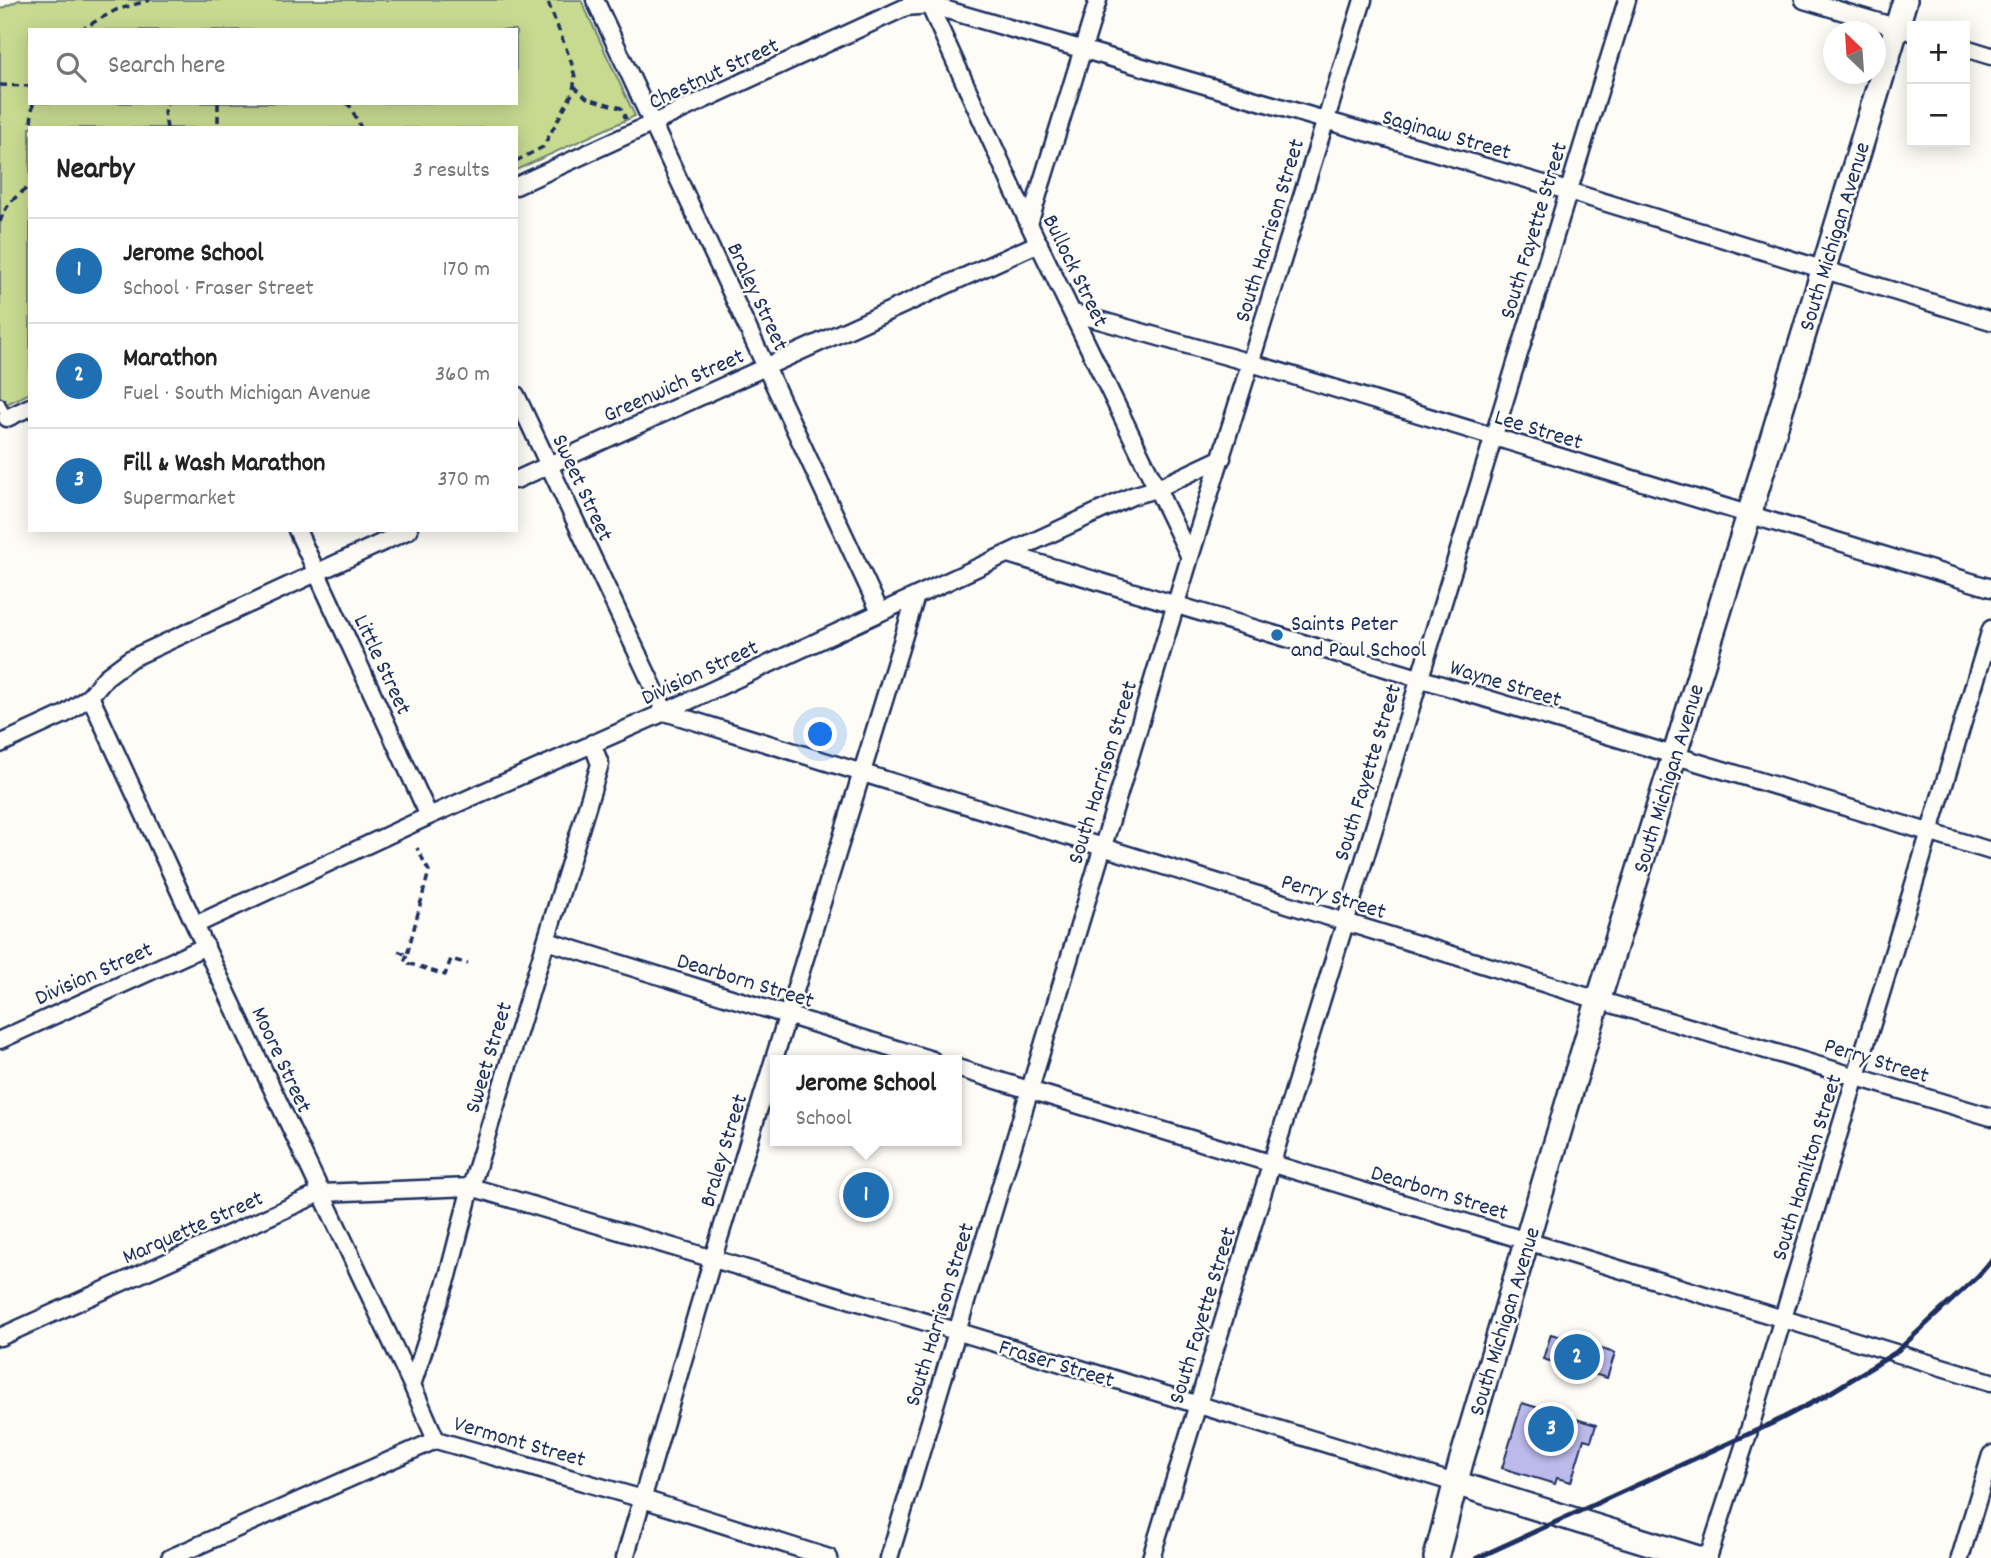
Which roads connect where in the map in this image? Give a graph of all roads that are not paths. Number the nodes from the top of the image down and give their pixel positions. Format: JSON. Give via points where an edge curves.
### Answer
{"nodes":[{"id":1,"x":595,"y":0,"type":"edge"},
{"id":2,"x":1098,"y":0,"type":"edge"},
{"id":3,"x":1363,"y":0,"type":"edge"},
{"id":4,"x":1627,"y":0,"type":"edge"},
{"id":5,"x":1804,"y":0,"type":"edge"},
{"id":6,"x":1905,"y":0,"type":"edge"},
{"id":7,"x":929,"y":3,"type":"edge"},
{"id":8,"x":1904,"y":30,"type":"edge"},
{"id":9,"x":1970,"y":49,"type":"edge"},
{"id":10,"x":1083,"y":50,"type":"junction"},
{"id":11,"x":1991,"y":55,"type":"edge"},
{"id":12,"x":1326,"y":121,"type":"junction"},
{"id":13,"x":652,"y":125,"type":"junction"},
{"id":14,"x":518,"y":185,"type":"edge"},
{"id":15,"x":1567,"y":191,"type":"junction"},
{"id":16,"x":1029,"y":224,"type":"junction"},
{"id":17,"x":1039,"y":243,"type":"junction"},
{"id":18,"x":1823,"y":269,"type":"junction"},
{"id":19,"x":1074,"y":313,"type":"junction"},
{"id":20,"x":1991,"y":321,"type":"edge"},
{"id":21,"x":1251,"y":363,"type":"junction"},
{"id":22,"x":767,"y":367,"type":"junction"},
{"id":23,"x":518,"y":400,"type":"edge"},
{"id":24,"x":28,"y":407,"type":"edge"},
{"id":25,"x":3,"y":410,"type":"edge"},
{"id":26,"x":1493,"y":438,"type":"junction"},
{"id":27,"x":1222,"y":458,"type":"junction"},
{"id":28,"x":548,"y":466,"type":"junction"},
{"id":29,"x":518,"y":479,"type":"edge"},
{"id":30,"x":1156,"y":489,"type":"junction"},
{"id":31,"x":1749,"y":515,"type":"junction"},
{"id":32,"x":298,"y":532,"type":"edge"},
{"id":33,"x":405,"y":532,"type":"edge"},
{"id":34,"x":1009,"y":554,"type":"junction"},
{"id":35,"x":1190,"y":557,"type":"junction"},
{"id":36,"x":317,"y":573,"type":"junction"},
{"id":37,"x":1991,"y":588,"type":"edge"},
{"id":38,"x":916,"y":596,"type":"junction"},
{"id":39,"x":1176,"y":606,"type":"junction"},
{"id":40,"x":880,"y":612,"type":"junction"},
{"id":41,"x":1991,"y":629,"type":"edge"},
{"id":42,"x":1419,"y":680,"type":"junction"},
{"id":43,"x":90,"y":696,"type":"junction"},
{"id":44,"x":665,"y":712,"type":"junction"},
{"id":45,"x":592,"y":743,"type":"junction"},
{"id":46,"x":0,"y":744,"type":"edge"},
{"id":47,"x":1673,"y":756,"type":"junction"},
{"id":48,"x":861,"y":774,"type":"junction"},
{"id":49,"x":429,"y":816,"type":"junction"},
{"id":50,"x":1928,"y":832,"type":"junction"},
{"id":51,"x":1102,"y":846,"type":"junction"},
{"id":52,"x":1991,"y":851,"type":"edge"},
{"id":53,"x":1344,"y":922,"type":"junction"},
{"id":54,"x":195,"y":925,"type":"junction"},
{"id":55,"x":547,"y":941,"type":"junction"},
{"id":56,"x":206,"y":946,"type":"junction"},
{"id":57,"x":1598,"y":1000,"type":"junction"},
{"id":58,"x":787,"y":1015,"type":"junction"},
{"id":59,"x":0,"y":1040,"type":"edge"},
{"id":60,"x":775,"y":1055,"type":"edge"},
{"id":61,"x":916,"y":1055,"type":"edge"},
{"id":62,"x":962,"y":1070,"type":"edge"},
{"id":63,"x":770,"y":1071,"type":"edge"},
{"id":64,"x":1856,"y":1076,"type":"junction"},
{"id":65,"x":1029,"y":1090,"type":"junction"},
{"id":66,"x":1991,"y":1117,"type":"edge"},
{"id":67,"x":1271,"y":1163,"type":"junction"},
{"id":68,"x":471,"y":1187,"type":"junction"},
{"id":69,"x":411,"y":1191,"type":"joint"},
{"id":70,"x":321,"y":1193,"type":"junction"},
{"id":71,"x":1526,"y":1241,"type":"junction"},
{"id":72,"x":713,"y":1258,"type":"junction"},
{"id":73,"x":1783,"y":1319,"type":"junction"},
{"id":74,"x":956,"y":1331,"type":"junction"},
{"id":75,"x":0,"y":1337,"type":"edge"},
{"id":76,"x":1991,"y":1382,"type":"edge"},
{"id":77,"x":412,"y":1385,"type":"junction"},
{"id":78,"x":1197,"y":1406,"type":"junction"},
{"id":79,"x":436,"y":1440,"type":"junction"},
{"id":80,"x":1991,"y":1455,"type":"edge"},
{"id":81,"x":1454,"y":1483,"type":"junction"},
{"id":82,"x":643,"y":1499,"type":"junction"},
{"id":83,"x":170,"y":1558,"type":"edge"},
{"id":84,"x":625,"y":1558,"type":"edge"},
{"id":85,"x":830,"y":1558,"type":"edge"},
{"id":86,"x":889,"y":1558,"type":"edge"},
{"id":87,"x":1151,"y":1558,"type":"edge"},
{"id":88,"x":1436,"y":1558,"type":"edge"},
{"id":89,"x":1698,"y":1558,"type":"edge"},
{"id":90,"x":1709,"y":1558,"type":"edge"},
{"id":91,"x":1960,"y":1558,"type":"edge"}],
"edges":[{"from":1,"to":13,"type":"street","name":"Braley Street"},
{"from":2,"to":10,"type":"street"},
{"from":3,"to":12,"type":"street","name":"South Harrison Street"},
{"from":4,"to":15,"type":"street","name":"South Fayette Street"},
{"from":5,"to":8,"type":"street"},
{"from":6,"to":8,"type":"street","name":"South Michigan Avenue"},
{"from":7,"to":10,"type":"street","name":"Saginaw Street"},
{"from":7,"to":13,"type":"street","name":"Chestnut Street","via":[[906,7]]},
{"from":7,"to":16,"type":"street","name":"Bullock Street"},
{"from":8,"to":18,"type":"street","name":"South Michigan Avenue"},
{"from":9,"to":11,"type":"street"},
{"from":10,"to":12,"type":"street","name":"Saginaw Street"},
{"from":10,"to":16,"type":"street"},
{"from":12,"to":15,"type":"street","name":"Saginaw Street"},
{"from":12,"to":21,"type":"street","name":"South Harrison Street"},
{"from":13,"to":14,"type":"street","name":"Chestnut Street"},
{"from":13,"to":22,"type":"street","name":"Braley Street"},
{"from":15,"to":18,"type":"street","name":"Saginaw Street"},
{"from":15,"to":26,"type":"street","name":"South Fayette Street"},
{"from":16,"to":17,"type":"street","name":"Bullock Street"},
{"from":17,"to":19,"type":"street","name":"Bullock Street"},
{"from":17,"to":22,"type":"street","name":"Greenwich Street"},
{"from":18,"to":20,"type":"street","name":"Saginaw Street"},
{"from":18,"to":31,"type":"street","name":"South Michigan Avenue"},
{"from":19,"to":21,"type":"street","name":"Lee Street"},
{"from":19,"to":30,"type":"street","name":"Bullock Street"},
{"from":21,"to":26,"type":"street","name":"Lee Street"},
{"from":21,"to":27,"type":"street","name":"South Harrison Street"},
{"from":22,"to":28,"type":"street","name":"Greenwich Street"},
{"from":22,"to":40,"type":"street","name":"Braley Street"},
{"from":23,"to":28,"type":"street","name":"Sweet Street"},
{"from":24,"to":25,"type":"street"},
{"from":26,"to":31,"type":"street","name":"Lee Street"},
{"from":26,"to":42,"type":"street","name":"South Fayette Street"},
{"from":27,"to":30,"type":"street","name":"Division Street"},
{"from":27,"to":35,"type":"street","name":"South Harrison Street"},
{"from":28,"to":29,"type":"street","name":"Greenwich Street"},
{"from":28,"to":44,"type":"street","name":"Sweet Street"},
{"from":30,"to":34,"type":"street","name":"Division Street"},
{"from":30,"to":35,"type":"street","name":"Bullock Street"},
{"from":31,"to":37,"type":"street","name":"Lee Street"},
{"from":31,"to":47,"type":"street","name":"South Michigan Avenue"},
{"from":32,"to":36,"type":"street","name":"Little Street"},
{"from":33,"to":36,"type":"street"},
{"from":34,"to":38,"type":"street","name":"Division Street"},
{"from":34,"to":39,"type":"street","name":"Wayne Street"},
{"from":35,"to":39,"type":"street","name":"South Harrison Street"},
{"from":36,"to":43,"type":"street","via":[[130,659]]},
{"from":36,"to":49,"type":"street","name":"Little Street"},
{"from":38,"to":40,"type":"street","name":"Division Street"},
{"from":38,"to":48,"type":"street","name":"Braley Street"},
{"from":39,"to":42,"type":"street","name":"Wayne Street"},
{"from":39,"to":51,"type":"street","name":"South Harrison Street"},
{"from":40,"to":44,"type":"street","name":"Division Street"},
{"from":41,"to":50,"type":"street","name":"South Hamilton Street"},
{"from":42,"to":47,"type":"street","name":"Wayne Street"},
{"from":42,"to":53,"type":"street","name":"South Fayette Street"},
{"from":43,"to":46,"type":"street","via":[[65,714]]},
{"from":43,"to":54,"type":"street","name":"Moore Street"},
{"from":44,"to":45,"type":"street","name":"Division Street"},
{"from":44,"to":48,"type":"street","name":"Perry Street"},
{"from":45,"to":49,"type":"street","name":"Division Street"},
{"from":45,"to":55,"type":"street","name":"Sweet Street","via":[[600,764]]},
{"from":47,"to":50,"type":"street","name":"Wayne Street"},
{"from":47,"to":57,"type":"street","name":"South Michigan Avenue"},
{"from":48,"to":51,"type":"street","name":"Perry Street"},
{"from":48,"to":58,"type":"street","name":"Braley Street"},
{"from":49,"to":54,"type":"street","name":"Division Street"},
{"from":50,"to":52,"type":"street","name":"Wayne Street"},
{"from":50,"to":64,"type":"street","name":"South Hamilton Street"},
{"from":51,"to":53,"type":"street","name":"Perry Street"},
{"from":51,"to":65,"type":"street","name":"South Harrison Street"},
{"from":53,"to":57,"type":"street","name":"Perry Street"},
{"from":53,"to":67,"type":"street","name":"South Fayette Street"},
{"from":54,"to":56,"type":"street","name":"Moore Street"},
{"from":55,"to":58,"type":"street","name":"Dearborn Street"},
{"from":55,"to":68,"type":"street","name":"Sweet Street"},
{"from":56,"to":59,"type":"street","name":"Division Street"},
{"from":56,"to":70,"type":"street","name":"Moore Street"},
{"from":57,"to":64,"type":"street","name":"Perry Street"},
{"from":57,"to":71,"type":"street","name":"South Michigan Avenue"},
{"from":58,"to":60,"type":"street","name":"Braley Street"},
{"from":58,"to":61,"type":"street","name":"Dearborn Street"},
{"from":62,"to":65,"type":"street","name":"Dearborn Street"},
{"from":63,"to":72,"type":"street","name":"Braley Street"},
{"from":64,"to":66,"type":"street","name":"Perry Street"},
{"from":64,"to":73,"type":"street","name":"South Hamilton Street"},
{"from":65,"to":67,"type":"street","name":"Dearborn Street"},
{"from":65,"to":74,"type":"street","name":"South Harrison Street"},
{"from":67,"to":71,"type":"street","name":"Dearborn Street"},
{"from":67,"to":78,"type":"street","name":"South Fayette Street"},
{"from":68,"to":69,"type":"street","name":"Fraser Street"},
{"from":68,"to":72,"type":"street","name":"Fraser Street"},
{"from":68,"to":77,"type":"street","name":"Sweet Street"},
{"from":69,"to":70,"type":"street","name":"Marquette Street"},
{"from":70,"to":75,"type":"street","name":"Marquette Street"},
{"from":70,"to":77,"type":"street","name":"Moore Street"},
{"from":71,"to":73,"type":"street","name":"Dearborn Street"},
{"from":71,"to":81,"type":"street","name":"South Michigan Avenue"},
{"from":72,"to":74,"type":"street","name":"Fraser Street"},
{"from":72,"to":82,"type":"street","name":"Braley Street"},
{"from":73,"to":76,"type":"street","name":"Dearborn Street"},
{"from":73,"to":90,"type":"street","name":"South Hamilton Street"},
{"from":74,"to":78,"type":"street","name":"Fraser Street"},
{"from":74,"to":86,"type":"street","name":"South Harrison Street"},
{"from":77,"to":79,"type":"street","name":"Moore Street"},
{"from":78,"to":81,"type":"street","name":"Fraser Street"},
{"from":78,"to":87,"type":"street","name":"South Fayette Street"},
{"from":79,"to":82,"type":"street","name":"Vermont Street"},
{"from":79,"to":83,"type":"street","name":"Vermont Street"},
{"from":80,"to":91,"type":"street"},
{"from":81,"to":88,"type":"street","name":"South Michigan Avenue"},
{"from":81,"to":89,"type":"street","name":"Fraser Street"},
{"from":82,"to":84,"type":"street","name":"Braley Street"},
{"from":82,"to":85,"type":"street","name":"Vermont Street"}]}
